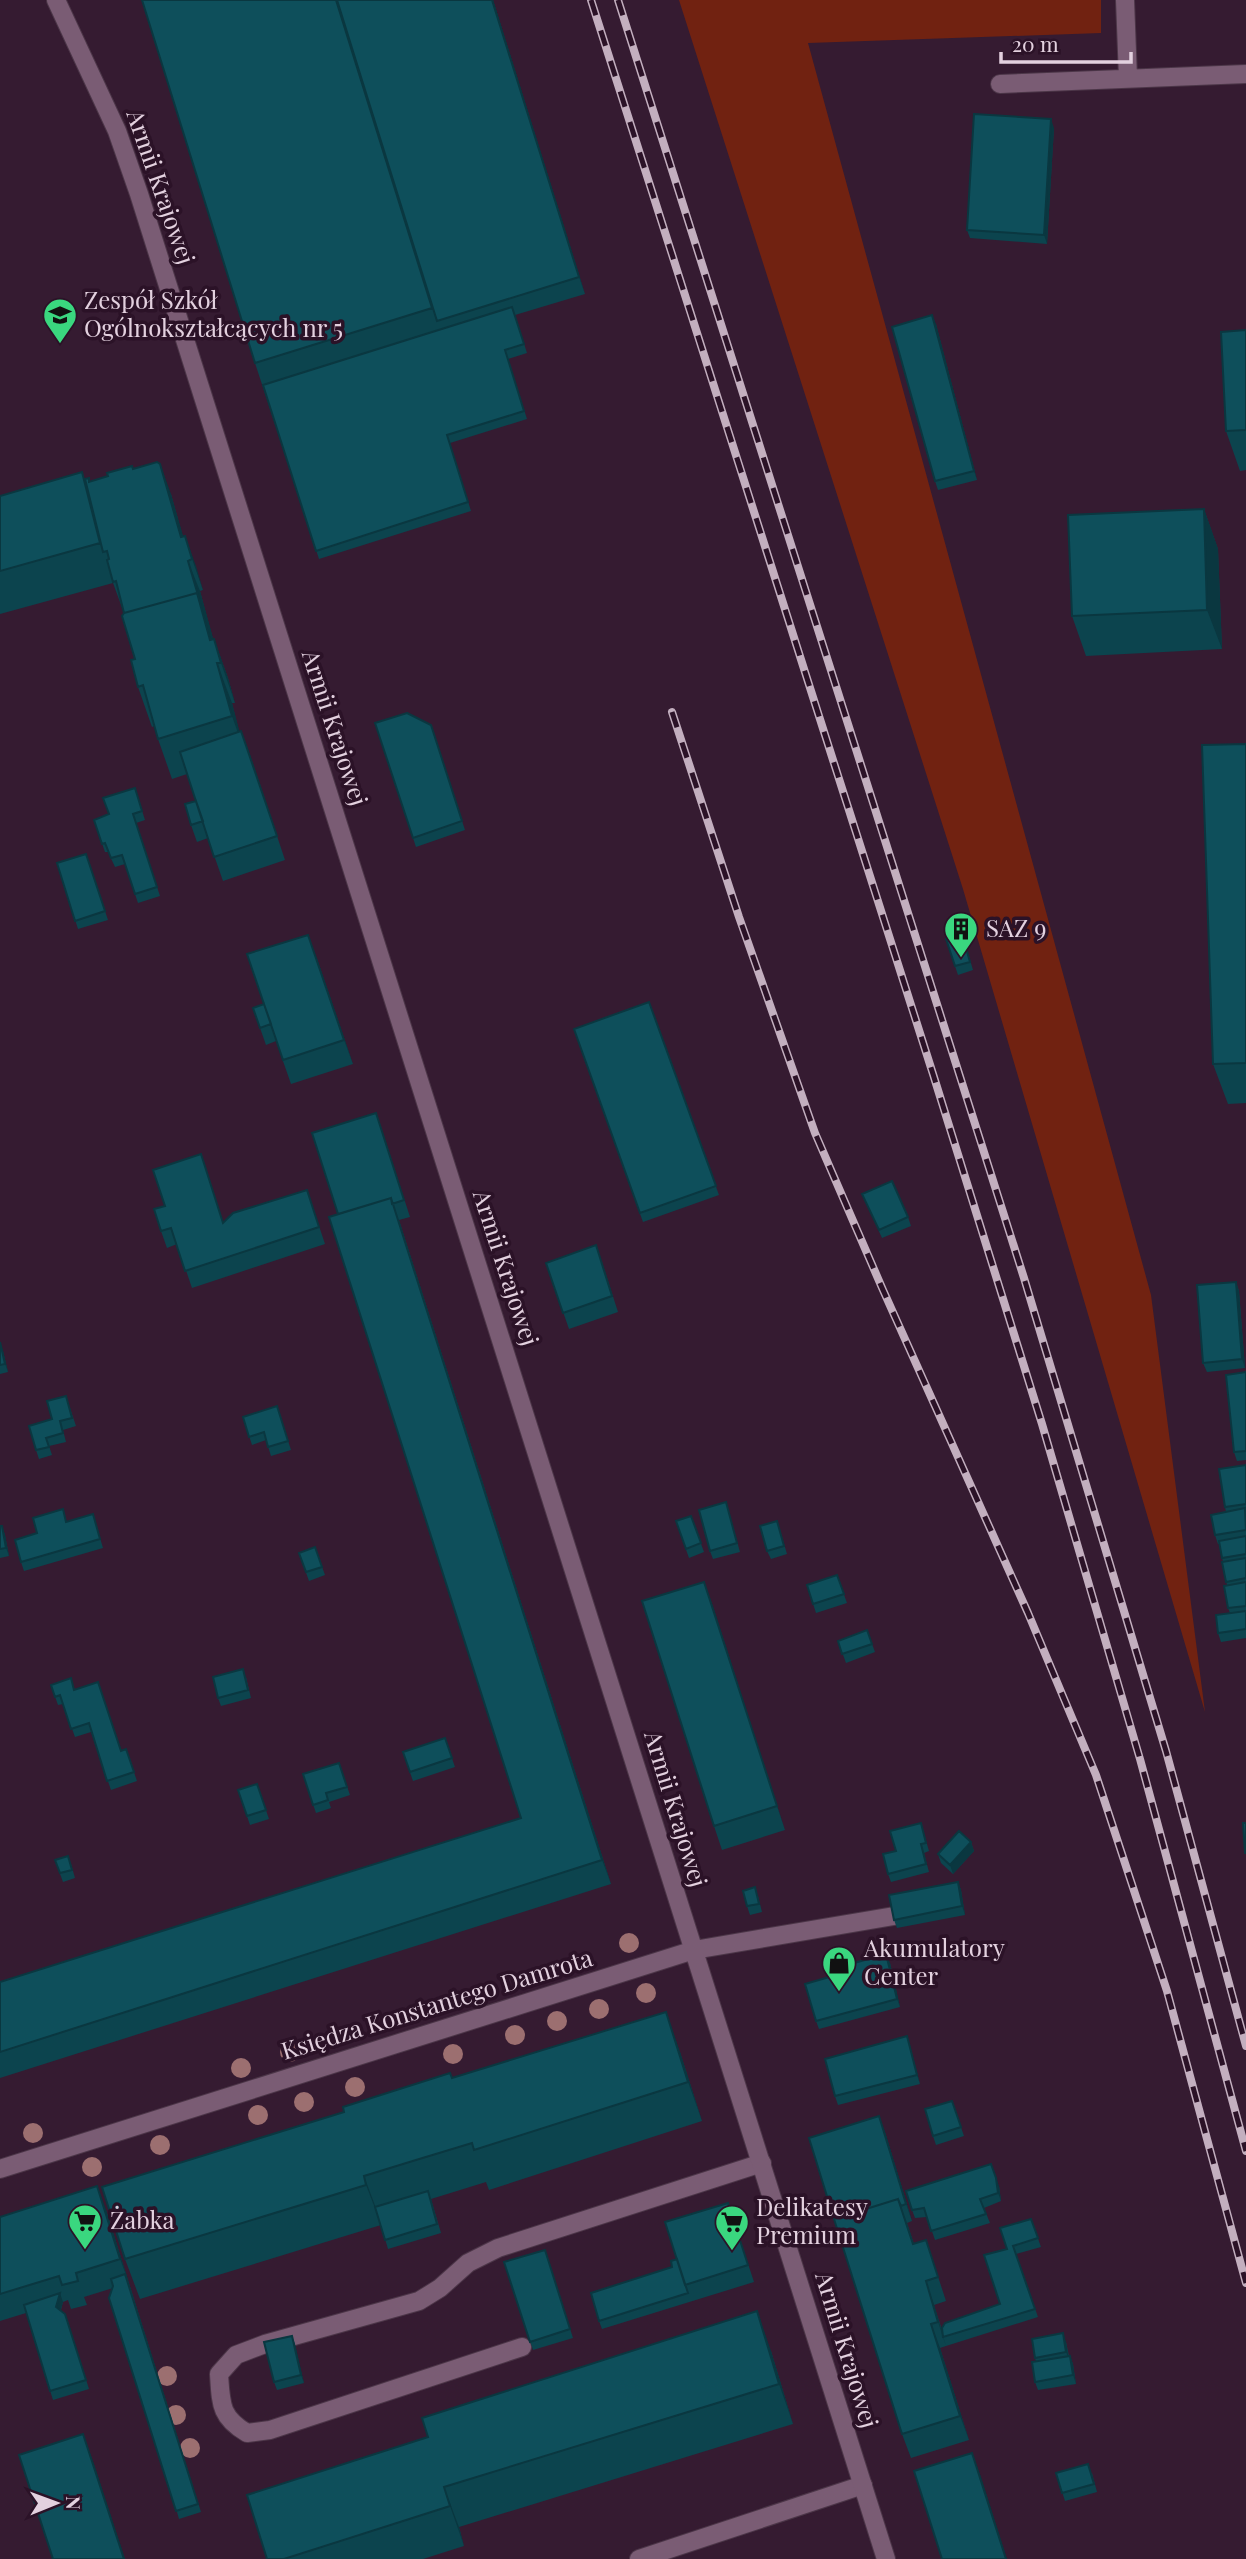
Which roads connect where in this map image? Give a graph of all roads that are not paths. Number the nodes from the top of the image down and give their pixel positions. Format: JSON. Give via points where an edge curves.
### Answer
{"nodes":[{"id":1,"x":56,"y":0,"type":"edge"},
{"id":2,"x":1125,"y":0,"type":"edge"},
{"id":3,"x":1246,"y":74,"type":"edge"},
{"id":4,"x":1128,"y":78,"type":"junction"},
{"id":5,"x":1000,"y":84,"type":"dead end"},
{"id":6,"x":894,"y":1916,"type":"edge"},
{"id":7,"x":694,"y":1950,"type":"junction"},
{"id":8,"x":762,"y":2163,"type":"junction"},
{"id":9,"x":0,"y":2169,"type":"edge"},
{"id":10,"x":522,"y":2347,"type":"dead end"},
{"id":11,"x":863,"y":2485,"type":"junction"},
{"id":12,"x":639,"y":2559,"type":"edge"},
{"id":13,"x":886,"y":2559,"type":"edge"}],
"edges":[{"from":1,"to":7,"type":"street","name":"Armii Krajowej","via":[[117,131],[139,194]]},
{"from":2,"to":4,"type":"street"},
{"from":3,"to":4,"type":"street"},
{"from":4,"to":5,"type":"street"},
{"from":6,"to":7,"type":"street","name":"Księdza Konstantego Damrota"},
{"from":7,"to":8,"type":"street","name":"Armii Krajowej"},
{"from":7,"to":9,"type":"street","name":"Księdza Konstantego Damrota"},
{"from":8,"to":10,"type":"street","via":[[498,2248],[468,2263],[419,2301],[236,2355],[219,2374],[221,2400],[229,2423],[247,2433],[270,2430]]},
{"from":8,"to":11,"type":"street","name":"Armii Krajowej"},
{"from":11,"to":12,"type":"street"},
{"from":11,"to":13,"type":"street","name":"Armii Krajowej"}]}
